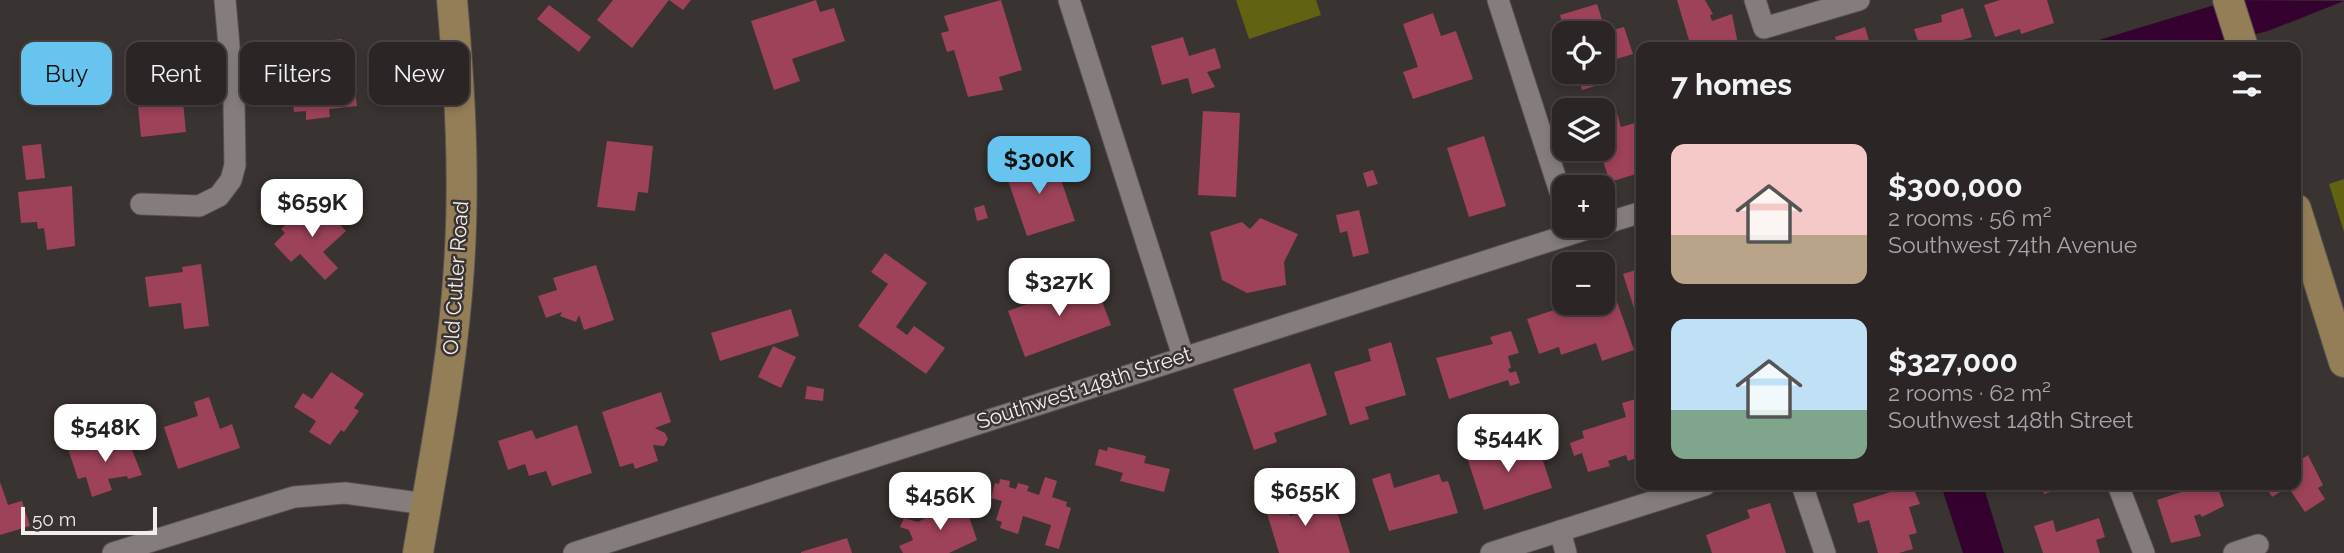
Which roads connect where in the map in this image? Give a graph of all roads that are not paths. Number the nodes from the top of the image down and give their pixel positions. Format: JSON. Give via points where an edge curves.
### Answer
{"nodes":[{"id":1,"x":225,"y":0,"type":"edge"},
{"id":2,"x":452,"y":0,"type":"edge"},
{"id":3,"x":1069,"y":0,"type":"edge"},
{"id":4,"x":1498,"y":0,"type":"edge"},
{"id":5,"x":1755,"y":0,"type":"edge"},
{"id":6,"x":1859,"y":0,"type":"edge"},
{"id":7,"x":2228,"y":0,"type":"edge"},
{"id":8,"x":2242,"y":42,"type":"edge"},
{"id":9,"x":1555,"y":175,"type":"edge"},
{"id":10,"x":141,"y":204,"type":"dead end"},
{"id":11,"x":1636,"y":214,"type":"edge"},
{"id":12,"x":1615,"y":220,"type":"edge"},
{"id":13,"x":2301,"y":225,"type":"edge"},
{"id":14,"x":1552,"y":236,"type":"edge"},
{"id":15,"x":1183,"y":356,"type":"junction"},
{"id":16,"x":2344,"y":362,"type":"edge"},
{"id":17,"x":1689,"y":490,"type":"edge"},
{"id":18,"x":1804,"y":490,"type":"edge"},
{"id":19,"x":2120,"y":490,"type":"edge"},
{"id":20,"x":426,"y":504,"type":"junction"},
{"id":21,"x":1560,"y":531,"type":"junction"},
{"id":22,"x":2258,"y":545,"type":"dead end"},
{"id":23,"x":113,"y":553,"type":"edge"},
{"id":24,"x":418,"y":553,"type":"edge"},
{"id":25,"x":574,"y":553,"type":"edge"},
{"id":26,"x":1491,"y":553,"type":"edge"},
{"id":27,"x":1566,"y":553,"type":"edge"},
{"id":28,"x":1825,"y":553,"type":"edge"},
{"id":29,"x":2144,"y":553,"type":"edge"},
{"id":30,"x":2234,"y":553,"type":"edge"}],
"edges":[{"from":1,"to":10,"type":"street","via":[[234,103],[232,180],[219,196],[199,206]]},
{"from":2,"to":20,"type":"main road","name":"Old Cutler Road","via":[[461,139],[461,235],[450,362]]},
{"from":3,"to":15,"type":"street"},
{"from":4,"to":9,"type":"street"},
{"from":5,"to":6,"type":"street","via":[[1764,28]]},
{"from":7,"to":8,"type":"main road"},
{"from":11,"to":12,"type":"street"},
{"from":13,"to":16,"type":"main road"},
{"from":14,"to":15,"type":"street","name":"Southwest 148th Street"},
{"from":15,"to":25,"type":"street","name":"Southwest 148th Street"},
{"from":17,"to":21,"type":"street"},
{"from":18,"to":28,"type":"street"},
{"from":19,"to":29,"type":"street"},
{"from":20,"to":23,"type":"street","via":[[345,493],[294,497]]},
{"from":20,"to":24,"type":"main road","name":"Old Cutler Road"},
{"from":21,"to":26,"type":"street"},
{"from":21,"to":27,"type":"street"},
{"from":22,"to":30,"type":"street"}]}
